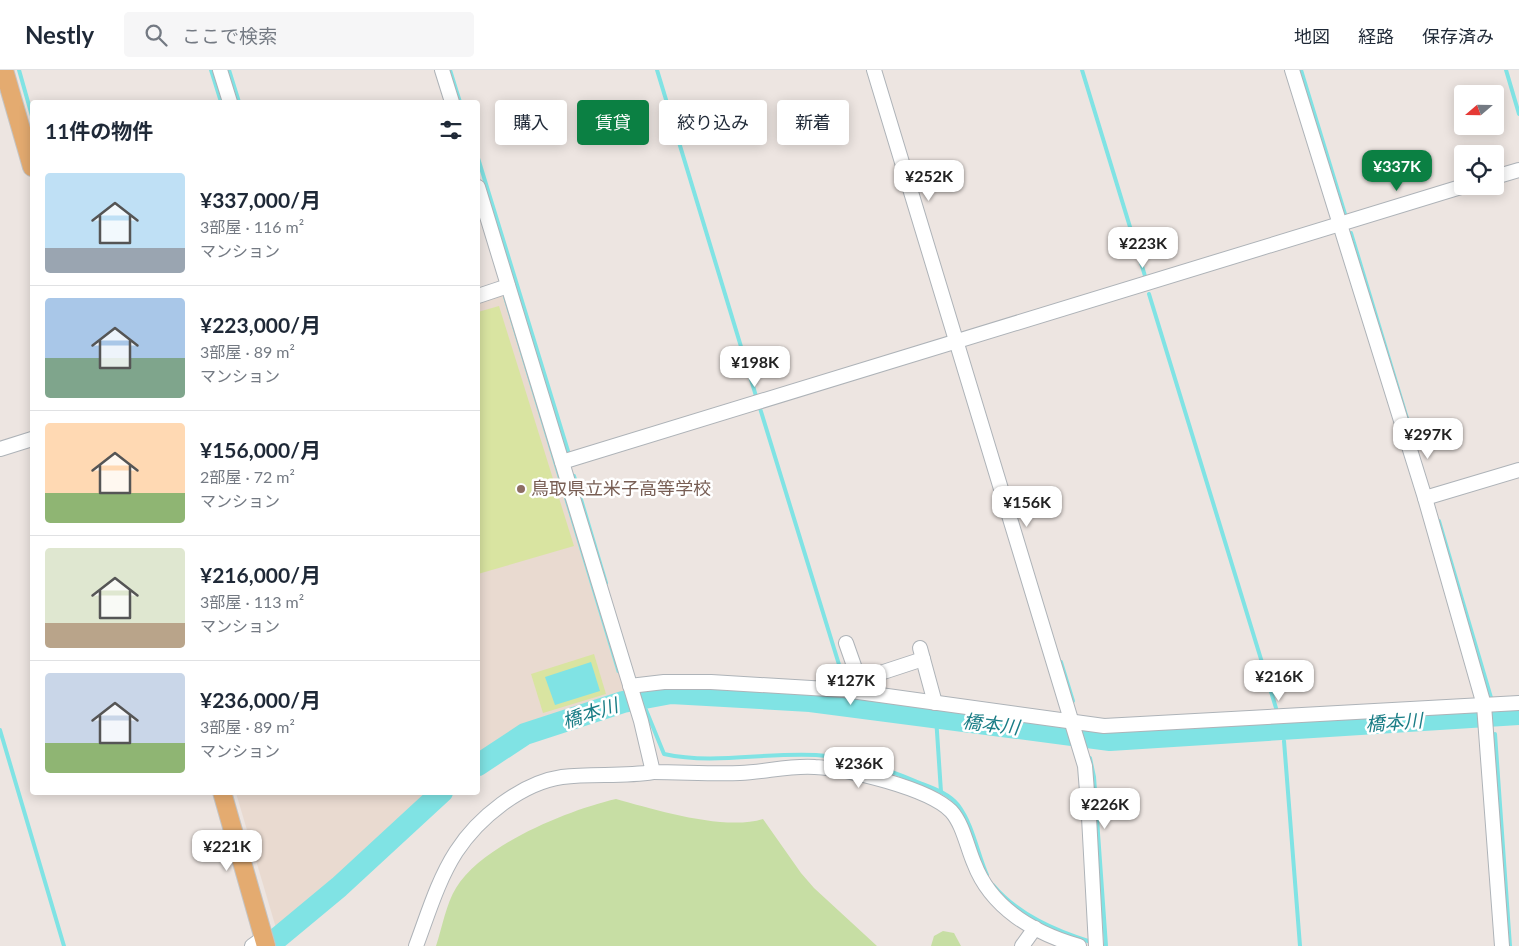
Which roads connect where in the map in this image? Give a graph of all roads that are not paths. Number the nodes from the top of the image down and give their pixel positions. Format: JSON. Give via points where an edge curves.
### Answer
{"nodes":[{"id":1,"x":4,"y":70,"type":"edge"},
{"id":2,"x":220,"y":70,"type":"edge"},
{"id":3,"x":442,"y":70,"type":"edge"},
{"id":4,"x":874,"y":70,"type":"edge"},
{"id":5,"x":1292,"y":70,"type":"edge"},
{"id":6,"x":229,"y":100,"type":"edge"},
{"id":7,"x":451,"y":100,"type":"edge"},
{"id":8,"x":30,"y":160,"type":"edge"},
{"id":9,"x":1519,"y":170,"type":"edge"},
{"id":10,"x":1504,"y":174,"type":"edge"},
{"id":11,"x":1454,"y":189,"type":"edge"},
{"id":12,"x":480,"y":194,"type":"edge"},
{"id":13,"x":1339,"y":224,"type":"junction"},
{"id":14,"x":508,"y":286,"type":"junction"},
{"id":15,"x":480,"y":295,"type":"edge"},
{"id":16,"x":956,"y":342,"type":"junction"},
{"id":17,"x":30,"y":441,"type":"edge"},
{"id":18,"x":0,"y":449,"type":"edge"},
{"id":19,"x":562,"y":462,"type":"junction"},
{"id":20,"x":1519,"y":470,"type":"edge"},
{"id":21,"x":1426,"y":498,"type":"junction"},
{"id":22,"x":846,"y":643,"type":"dead end"},
{"id":23,"x":631,"y":689,"type":"junction"},
{"id":24,"x":935,"y":703,"type":"junction"},
{"id":25,"x":1519,"y":703,"type":"edge"},
{"id":26,"x":1484,"y":705,"type":"junction"},
{"id":27,"x":1072,"y":722,"type":"junction"},
{"id":28,"x":653,"y":772,"type":"junction"},
{"id":29,"x":223,"y":795,"type":"edge"},
{"id":30,"x":1035,"y":928,"type":"junction"},
{"id":31,"x":261,"y":943,"type":"edge"},
{"id":32,"x":1056,"y":943,"type":"edge"},
{"id":33,"x":416,"y":946,"type":"edge"},
{"id":34,"x":1022,"y":946,"type":"edge"},
{"id":35,"x":1079,"y":946,"type":"edge"},
{"id":36,"x":1096,"y":946,"type":"edge"},
{"id":37,"x":1502,"y":946,"type":"edge"}],
"edges":[{"from":1,"to":8,"type":"main road"},
{"from":2,"to":6,"type":"street"},
{"from":3,"to":7,"type":"street"},
{"from":4,"to":16,"type":"street"},
{"from":5,"to":13,"type":"street"},
{"from":9,"to":10,"type":"street"},
{"from":11,"to":13,"type":"street"},
{"from":12,"to":14,"type":"street"},
{"from":13,"to":16,"type":"street"},
{"from":13,"to":21,"type":"street"},
{"from":14,"to":15,"type":"street"},
{"from":14,"to":19,"type":"street"},
{"from":16,"to":19,"type":"street"},
{"from":16,"to":27,"type":"street"},
{"from":17,"to":18,"type":"street"},
{"from":19,"to":23,"type":"street"},
{"from":20,"to":21,"type":"street"},
{"from":21,"to":26,"type":"street"},
{"from":22,"to":24,"type":"street","via":[[859,680],[921,654]]},
{"from":23,"to":24,"type":"street","via":[[664,682],[710,682],[844,690]]},
{"from":23,"to":28,"type":"street"},
{"from":24,"to":27,"type":"street"},
{"from":25,"to":26,"type":"street"},
{"from":26,"to":27,"type":"street","via":[[1104,726]]},
{"from":26,"to":37,"type":"street"},
{"from":27,"to":36,"type":"street","via":[[1084,766],[1090,817]]},
{"from":28,"to":30,"type":"street","via":[[739,773],[815,767],[864,775],[904,787],[949,810],[957,818],[987,890],[995,900]]},
{"from":28,"to":33,"type":"street","via":[[563,777],[514,794],[456,851]]},
{"from":29,"to":31,"type":"main road"},
{"from":30,"to":32,"type":"street"},
{"from":30,"to":34,"type":"street"},
{"from":32,"to":35,"type":"street"}]}
